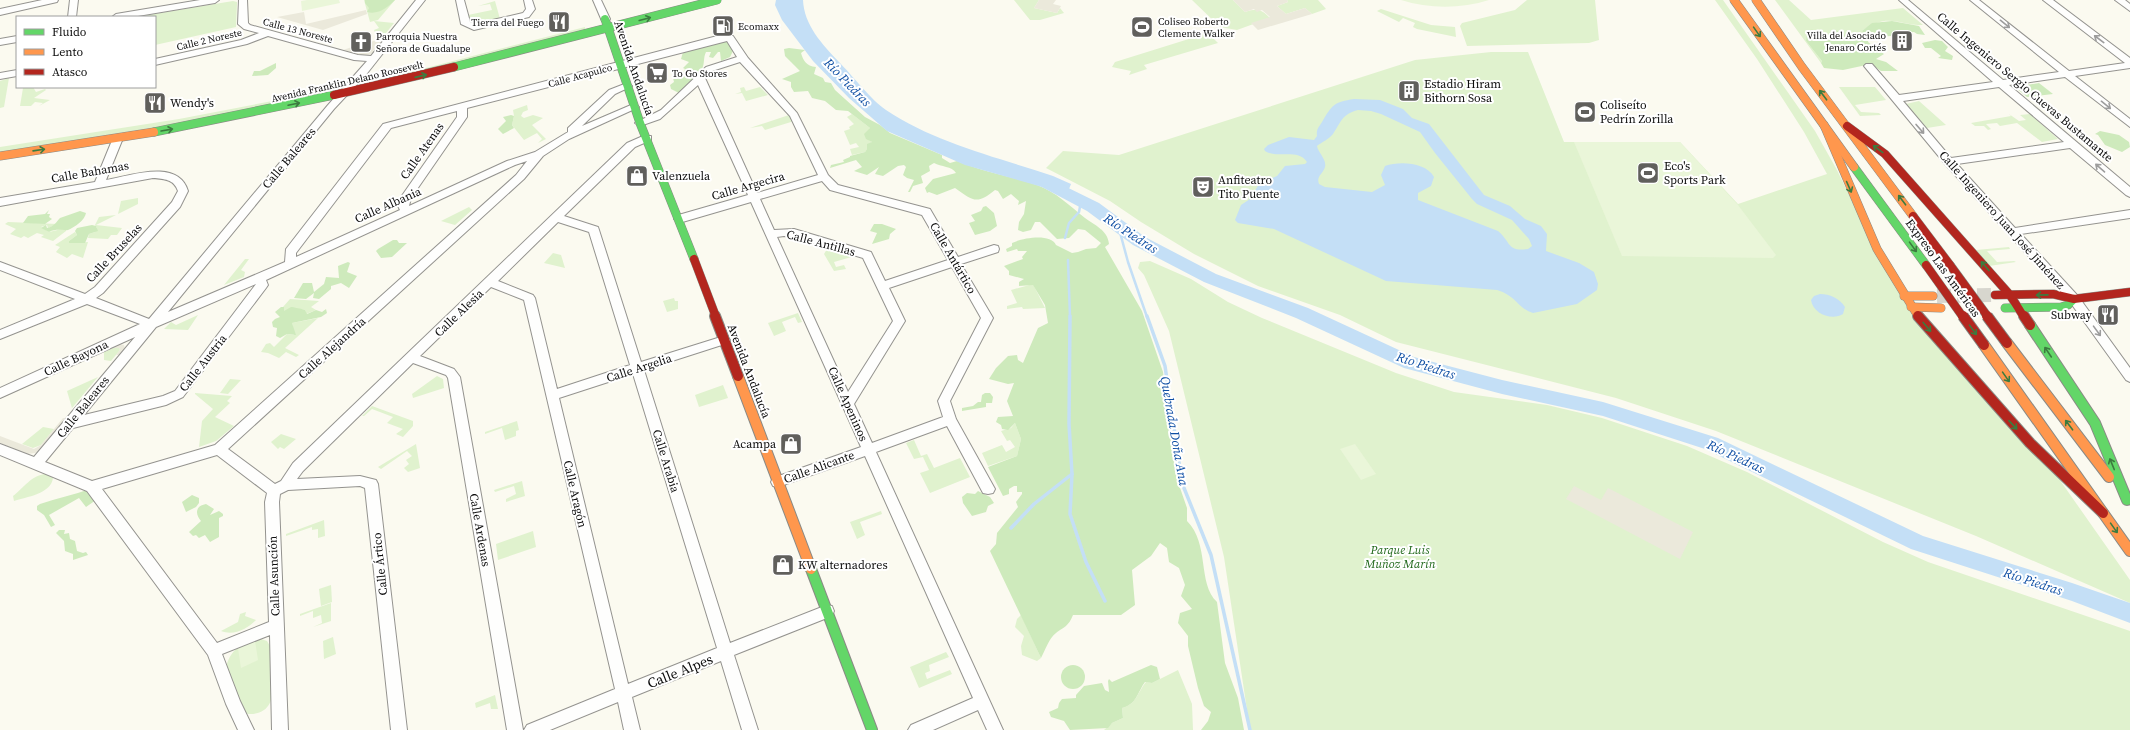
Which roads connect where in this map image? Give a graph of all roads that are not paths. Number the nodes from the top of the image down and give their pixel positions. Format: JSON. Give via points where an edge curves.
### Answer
{"nodes":[{"id":1,"x":54,"y":0,"type":"edge"},
{"id":2,"x":74,"y":0,"type":"edge"},
{"id":3,"x":215,"y":0,"type":"edge"},
{"id":4,"x":243,"y":0,"type":"edge"},
{"id":5,"x":421,"y":0,"type":"edge"},
{"id":6,"x":460,"y":0,"type":"edge"},
{"id":7,"x":528,"y":0,"type":"edge"},
{"id":8,"x":597,"y":0,"type":"edge"},
{"id":9,"x":679,"y":0,"type":"edge"},
{"id":10,"x":717,"y":0,"type":"edge"},
{"id":11,"x":1734,"y":0,"type":"edge"},
{"id":12,"x":1756,"y":0,"type":"edge"},
{"id":13,"x":1768,"y":0,"type":"edge"},
{"id":14,"x":1903,"y":0,"type":"edge"},
{"id":15,"x":1974,"y":0,"type":"edge"},
{"id":16,"x":2047,"y":0,"type":"edge"},
{"id":17,"x":2119,"y":0,"type":"edge"},
{"id":18,"x":2130,"y":8,"type":"edge"},
{"id":19,"x":0,"y":12,"type":"edge"},
{"id":20,"x":72,"y":16,"type":"edge"},
{"id":21,"x":122,"y":16,"type":"edge"},
{"id":22,"x":605,"y":19,"type":"junction"},
{"id":23,"x":607,"y":29,"type":"junction"},
{"id":24,"x":267,"y":33,"type":"junction"},
{"id":25,"x":16,"y":39,"type":"edge"},
{"id":26,"x":0,"y":42,"type":"edge"},
{"id":27,"x":1789,"y":47,"type":"junction"},
{"id":28,"x":742,"y":58,"type":"junction"},
{"id":29,"x":372,"y":59,"type":"junction"},
{"id":30,"x":156,"y":62,"type":"edge"},
{"id":31,"x":2130,"y":62,"type":"edge"},
{"id":32,"x":620,"y":64,"type":"junction"},
{"id":33,"x":2130,"y":65,"type":"edge"},
{"id":34,"x":1869,"y":66,"type":"dead end"},
{"id":35,"x":16,"y":73,"type":"edge"},
{"id":36,"x":2067,"y":74,"type":"junction"},
{"id":37,"x":0,"y":76,"type":"edge"},
{"id":38,"x":700,"y":78,"type":"junction"},
{"id":39,"x":354,"y":82,"type":"junction"},
{"id":40,"x":2001,"y":84,"type":"junction"},
{"id":41,"x":627,"y":86,"type":"junction"},
{"id":42,"x":342,"y":94,"type":"junction"},
{"id":43,"x":1895,"y":99,"type":"junction"},
{"id":44,"x":462,"y":106,"type":"junction"},
{"id":45,"x":634,"y":107,"type":"junction"},
{"id":46,"x":213,"y":110,"type":"dead end"},
{"id":47,"x":640,"y":123,"type":"junction"},
{"id":48,"x":2130,"y":124,"type":"edge"},
{"id":49,"x":1824,"y":125,"type":"junction"},
{"id":50,"x":1847,"y":126,"type":"junction"},
{"id":51,"x":565,"y":137,"type":"junction"},
{"id":52,"x":118,"y":138,"type":"junction"},
{"id":53,"x":647,"y":138,"type":"junction"},
{"id":54,"x":2073,"y":144,"type":"junction"},
{"id":55,"x":539,"y":154,"type":"junction"},
{"id":56,"x":0,"y":156,"type":"edge"},
{"id":57,"x":1949,"y":162,"type":"junction"},
{"id":58,"x":824,"y":177,"type":"junction"},
{"id":59,"x":99,"y":184,"type":"junction"},
{"id":60,"x":182,"y":185,"type":"joint"},
{"id":61,"x":2130,"y":193,"type":"edge"},
{"id":62,"x":755,"y":197,"type":"junction"},
{"id":63,"x":0,"y":202,"type":"edge"},
{"id":64,"x":407,"y":211,"type":"junction"},
{"id":65,"x":2130,"y":214,"type":"edge"},
{"id":66,"x":556,"y":217,"type":"junction"},
{"id":67,"x":679,"y":219,"type":"junction"},
{"id":68,"x":2013,"y":232,"type":"junction"},
{"id":69,"x":772,"y":234,"type":"junction"},
{"id":70,"x":994,"y":249,"type":"dead end"},
{"id":71,"x":291,"y":263,"type":"junction"},
{"id":72,"x":956,"y":263,"type":"junction"},
{"id":73,"x":0,"y":266,"type":"edge"},
{"id":74,"x":260,"y":278,"type":"junction"},
{"id":75,"x":490,"y":282,"type":"junction"},
{"id":76,"x":883,"y":286,"type":"junction"},
{"id":77,"x":2130,"y":292,"type":"edge"},
{"id":78,"x":1995,"y":295,"type":"tunnel mouth"},
{"id":79,"x":2010,"y":295,"type":"junction"},
{"id":80,"x":1904,"y":296,"type":"junction"},
{"id":81,"x":1933,"y":296,"type":"tunnel mouth"},
{"id":82,"x":87,"y":299,"type":"junction"},
{"id":83,"x":2074,"y":299,"type":"junction"},
{"id":84,"x":1911,"y":307,"type":"junction"},
{"id":85,"x":1941,"y":308,"type":"dead end"},
{"id":86,"x":2005,"y":308,"type":"dead end"},
{"id":87,"x":2019,"y":308,"type":"junction"},
{"id":88,"x":151,"y":324,"type":"junction"},
{"id":89,"x":0,"y":335,"type":"edge"},
{"id":90,"x":724,"y":340,"type":"junction"},
{"id":91,"x":413,"y":358,"type":"junction"},
{"id":92,"x":637,"y":368,"type":"junction"},
{"id":93,"x":2130,"y":377,"type":"edge"},
{"id":94,"x":0,"y":393,"type":"edge"},
{"id":95,"x":553,"y":395,"type":"junction"},
{"id":96,"x":847,"y":404,"type":"junction"},
{"id":97,"x":950,"y":420,"type":"junction"},
{"id":98,"x":68,"y":424,"type":"junction"},
{"id":99,"x":0,"y":449,"type":"edge"},
{"id":100,"x":868,"y":449,"type":"junction"},
{"id":101,"x":219,"y":450,"type":"junction"},
{"id":102,"x":36,"y":464,"type":"junction"},
{"id":103,"x":778,"y":482,"type":"junction"},
{"id":104,"x":92,"y":487,"type":"junction"},
{"id":105,"x":280,"y":488,"type":"junction"},
{"id":106,"x":988,"y":489,"type":"dead end"},
{"id":107,"x":2128,"y":502,"type":"edge"},
{"id":108,"x":2103,"y":513,"type":"junction"},
{"id":109,"x":2130,"y":551,"type":"edge"},
{"id":110,"x":827,"y":611,"type":"junction"},
{"id":111,"x":276,"y":626,"type":"junction"},
{"id":112,"x":214,"y":651,"type":"junction"},
{"id":113,"x":726,"y":652,"type":"junction"},
{"id":114,"x":624,"y":694,"type":"junction"},
{"id":115,"x":982,"y":701,"type":"junction"},
{"id":116,"x":246,"y":730,"type":"edge"},
{"id":117,"x":280,"y":730,"type":"edge"},
{"id":118,"x":399,"y":730,"type":"edge"},
{"id":119,"x":514,"y":730,"type":"edge"},
{"id":120,"x":532,"y":730,"type":"edge"},
{"id":121,"x":632,"y":730,"type":"edge"},
{"id":122,"x":750,"y":730,"type":"edge"},
{"id":123,"x":872,"y":730,"type":"edge"},
{"id":124,"x":916,"y":730,"type":"edge"},
{"id":125,"x":995,"y":730,"type":"edge"}],
"edges":[{"from":1,"to":19,"type":"street"},
{"from":2,"to":20,"type":"street"},
{"from":3,"to":21,"type":"street"},
{"from":4,"to":24,"type":"street","name":"Calle 13 Noreste","via":[[244,26]]},
{"from":5,"to":29,"type":"street","name":"Calle Baleares"},
{"from":6,"to":7,"type":"street","via":[[468,25],[478,27],[523,16],[530,10]]},
{"from":8,"to":22,"type":"street"},
{"from":9,"to":22,"type":"main road","name":"Avenida Franklin Delano Roosevelt"},
{"from":23,"to":10,"type":"main road","name":"Avenida Franklin Delano Roosevelt","one_way":true},
{"from":11,"to":49,"type":"main road","name":"Expreso Las Américas","one_way":true},
{"from":12,"to":27,"type":"main road","name":"Expreso Las Américas"},
{"from":13,"to":27,"type":"main road","via":[[1782,23]]},
{"from":14,"to":40,"type":"street","name":"Calle Ingeniero Sergio Cuevas Bustamante"},
{"from":15,"to":36,"type":"street","one_way":true},
{"from":31,"to":16,"type":"street","one_way":true},
{"from":17,"to":18,"type":"street"},
{"from":22,"to":23,"type":"main road","name":"Avenida Andalucía"},
{"from":22,"to":39,"type":"main road","name":"Avenida Franklin Delano Roosevelt"},
{"from":23,"to":32,"type":"main road","name":"Avenida Andalucía"},
{"from":42,"to":23,"type":"main road","name":"Avenida Franklin Delano Roosevelt","one_way":true},
{"from":24,"to":29,"type":"street","name":"Calle 13 Noreste","via":[[357,58]]},
{"from":24,"to":30,"type":"street","name":"Calle 2 Noreste","via":[[244,42]]},
{"from":25,"to":26,"type":"street"},
{"from":50,"to":27,"type":"main road","name":"Expreso Las Américas","one_way":true},
{"from":28,"to":32,"type":"street","name":"Calle Acapulco","via":[[732,40],[721,38]]},
{"from":28,"to":38,"type":"street","via":[[709,69]]},
{"from":28,"to":58,"type":"street","name":"Calle Antártico","via":[[794,115]]},
{"from":29,"to":39,"type":"street","name":"Calle Baleares"},
{"from":32,"to":41,"type":"main road","name":"Avenida Andalucía"},
{"from":32,"to":44,"type":"street","name":"Calle Acapulco"},
{"from":33,"to":36,"type":"street"},
{"from":34,"to":43,"type":"street","name":"Calle Ingeniero Juan José Jiménez"},
{"from":35,"to":37,"type":"street"},
{"from":36,"to":40,"type":"street"},
{"from":36,"to":48,"type":"street","one_way":true},
{"from":38,"to":47,"type":"street","via":[[664,112]]},
{"from":38,"to":62,"type":"street","name":"Calle Apeninos"},
{"from":39,"to":42,"type":"street","name":"Calle Baleares"},
{"from":39,"to":46,"type":"main road","name":"Avenida Franklin Delano Roosevelt"},
{"from":40,"to":43,"type":"street"},
{"from":40,"to":54,"type":"street","name":"Calle Ingeniero Sergio Cuevas Bustamante"},
{"from":41,"to":45,"type":"main road","name":"Avenida Andalucía"},
{"from":41,"to":51,"type":"street","via":[[612,92]]},
{"from":52,"to":42,"type":"main road","name":"Avenida Franklin Delano Roosevelt","one_way":true},
{"from":42,"to":88,"type":"street","name":"Calle Baleares"},
{"from":43,"to":57,"type":"street","name":"Calle Ingeniero Juan José Jiménez","one_way":true},
{"from":44,"to":64,"type":"street","name":"Calle Atenas","via":[[462,117],[406,197],[403,206]]},
{"from":44,"to":71,"type":"street","name":"Calle Acapulco","via":[[388,126],[290,252]]},
{"from":45,"to":47,"type":"main road","name":"Avenida Andalucía"},
{"from":45,"to":51,"type":"street","name":"Calle Albania"},
{"from":47,"to":53,"type":"main road","name":"Avenida Andalucía"},
{"from":49,"to":80,"type":"main road","one_way":true,"via":[[1877,249]]},
{"from":49,"to":108,"type":"main road","name":"Expreso Las Américas","one_way":true,"bridge":true},
{"from":79,"to":50,"type":"main road","one_way":true,"via":[[1885,154]]},
{"from":107,"to":50,"type":"main road","name":"Expreso Las Américas","one_way":true,"bridge":true},
{"from":51,"to":55,"type":"street","name":"Calle Albania"},
{"from":56,"to":52,"type":"main road","name":"Avenida Franklin Delano Roosevelt","one_way":true},
{"from":52,"to":59,"type":"street"},
{"from":53,"to":66,"type":"street","name":"Calle Alesia","via":[[631,145]]},
{"from":53,"to":67,"type":"main road","name":"Avenida Andalucía"},
{"from":54,"to":57,"type":"street"},
{"from":61,"to":54,"type":"street","name":"Calle Ingeniero Sergio Cuevas Bustamante","one_way":true},
{"from":55,"to":64,"type":"street","name":"Calle Albania","via":[[512,163]]},
{"from":55,"to":101,"type":"street","name":"Calle Alejandría","via":[[515,182]]},
{"from":57,"to":68,"type":"street","name":"Calle Ingeniero Juan José Jiménez"},
{"from":58,"to":62,"type":"street","name":"Calle Argecira"},
{"from":58,"to":72,"type":"street","name":"Calle Antártico","via":[[834,188],[926,212]]},
{"from":59,"to":60,"type":"street","name":"Calle Bahamas","via":[[162,175],[175,179]]},
{"from":59,"to":63,"type":"street","name":"Calle Bahamas"},
{"from":60,"to":82,"type":"street","name":"Calle Bruselas","via":[[183,191],[176,204],[104,286]]},
{"from":62,"to":67,"type":"street","name":"Calle Argecira"},
{"from":62,"to":69,"type":"street","name":"Calle Apeninos"},
{"from":64,"to":71,"type":"street","name":"Calle Albania"},
{"from":65,"to":68,"type":"street"},
{"from":66,"to":75,"type":"street","name":"Calle Alesia"},
{"from":66,"to":92,"type":"street","name":"Calle Arabia","via":[[594,230]]},
{"from":67,"to":90,"type":"main road","name":"Avenida Andalucía"},
{"from":68,"to":83,"type":"street","name":"Calle Ingeniero Juan José Jiménez"},
{"from":69,"to":76,"type":"street","name":"Calle Antillas","via":[[794,233],[867,255]]},
{"from":69,"to":96,"type":"street","name":"Calle Apeninos"},
{"from":70,"to":72,"type":"street"},
{"from":71,"to":74,"type":"street","name":"Calle Albania"},
{"from":72,"to":76,"type":"street"},
{"from":72,"to":97,"type":"street","name":"Calle Antártico","via":[[987,318],[944,401]]},
{"from":73,"to":82,"type":"street"},
{"from":74,"to":88,"type":"street","name":"Calle Albania"},
{"from":74,"to":98,"type":"street","name":"Calle Austria","via":[[262,285],[179,394],[166,400]]},
{"from":75,"to":91,"type":"street","name":"Calle Alesia"},
{"from":75,"to":95,"type":"street","name":"Calle Aragón","via":[[529,298]]},
{"from":76,"to":96,"type":"street","name":"Calle Antillas","via":[[899,321]]},
{"from":77,"to":83,"type":"main road"},
{"from":78,"to":79,"type":"main road"},
{"from":83,"to":79,"type":"main road","one_way":true,"via":[[2053,294]]},
{"from":79,"to":87,"type":"main road"},
{"from":80,"to":81,"type":"main road"},
{"from":80,"to":84,"type":"main road"},
{"from":82,"to":88,"type":"street"},
{"from":82,"to":89,"type":"street","name":"Calle Bruselas"},
{"from":83,"to":87,"type":"main road","via":[[2061,307]]},
{"from":83,"to":93,"type":"street","name":"Calle Ingeniero Juan José Jiménez","one_way":true},
{"from":84,"to":85,"type":"main road"},
{"from":84,"to":108,"type":"main road","one_way":true,"via":[[1976,385],[2066,481]]},
{"from":86,"to":87,"type":"main road"},
{"from":107,"to":87,"type":"main road","one_way":true,"via":[[2095,423]]},
{"from":88,"to":94,"type":"street","name":"Calle Bayona"},
{"from":88,"to":98,"type":"street","name":"Calle Baleares"},
{"from":90,"to":92,"type":"street","name":"Calle Argelia"},
{"from":90,"to":103,"type":"main road","name":"Avenida Andalucía"},
{"from":91,"to":105,"type":"street","name":"Calle Alesia","via":[[298,467]]},
{"from":91,"to":119,"type":"street","name":"Calle Ardenas","via":[[450,372],[454,377]]},
{"from":92,"to":95,"type":"street","name":"Calle Argelia"},
{"from":92,"to":113,"type":"street","name":"Calle Arabia"},
{"from":95,"to":114,"type":"street","name":"Calle Aragón"},
{"from":96,"to":100,"type":"street","name":"Calle Apeninos"},
{"from":97,"to":100,"type":"street","name":"Calle Alicante"},
{"from":97,"to":106,"type":"street","name":"Calle Antártico"},
{"from":98,"to":102,"type":"street","name":"Calle Baleares"},
{"from":99,"to":102,"type":"street"},
{"from":100,"to":103,"type":"street","name":"Calle Alicante"},
{"from":100,"to":115,"type":"street","name":"Calle Apeninos"},
{"from":101,"to":104,"type":"street","name":"Calle Alejandría"},
{"from":101,"to":105,"type":"street"},
{"from":102,"to":104,"type":"street"},
{"from":103,"to":110,"type":"main road","name":"Avenida Andalucía"},
{"from":104,"to":112,"type":"street","via":[[106,502]]},
{"from":105,"to":111,"type":"street","name":"Calle Asunción","via":[[272,502]]},
{"from":105,"to":118,"type":"street","name":"Calle Ártico","via":[[360,480],[371,484]]},
{"from":108,"to":109,"type":"main road","name":"Expreso Las Américas","one_way":true},
{"from":110,"to":113,"type":"street","name":"Calle Alpes"},
{"from":110,"to":123,"type":"main road","name":"Avenida Andalucía"},
{"from":111,"to":112,"type":"street"},
{"from":111,"to":117,"type":"street","name":"Calle Asunción"},
{"from":112,"to":116,"type":"street","via":[[233,704]]},
{"from":113,"to":114,"type":"street","name":"Calle Alpes"},
{"from":113,"to":122,"type":"street","name":"Calle Arabia"},
{"from":114,"to":120,"type":"street","name":"Calle Alpes"},
{"from":114,"to":121,"type":"street","name":"Calle Aragón"},
{"from":115,"to":124,"type":"street"},
{"from":115,"to":125,"type":"street","name":"Calle Apeninos"}]}
